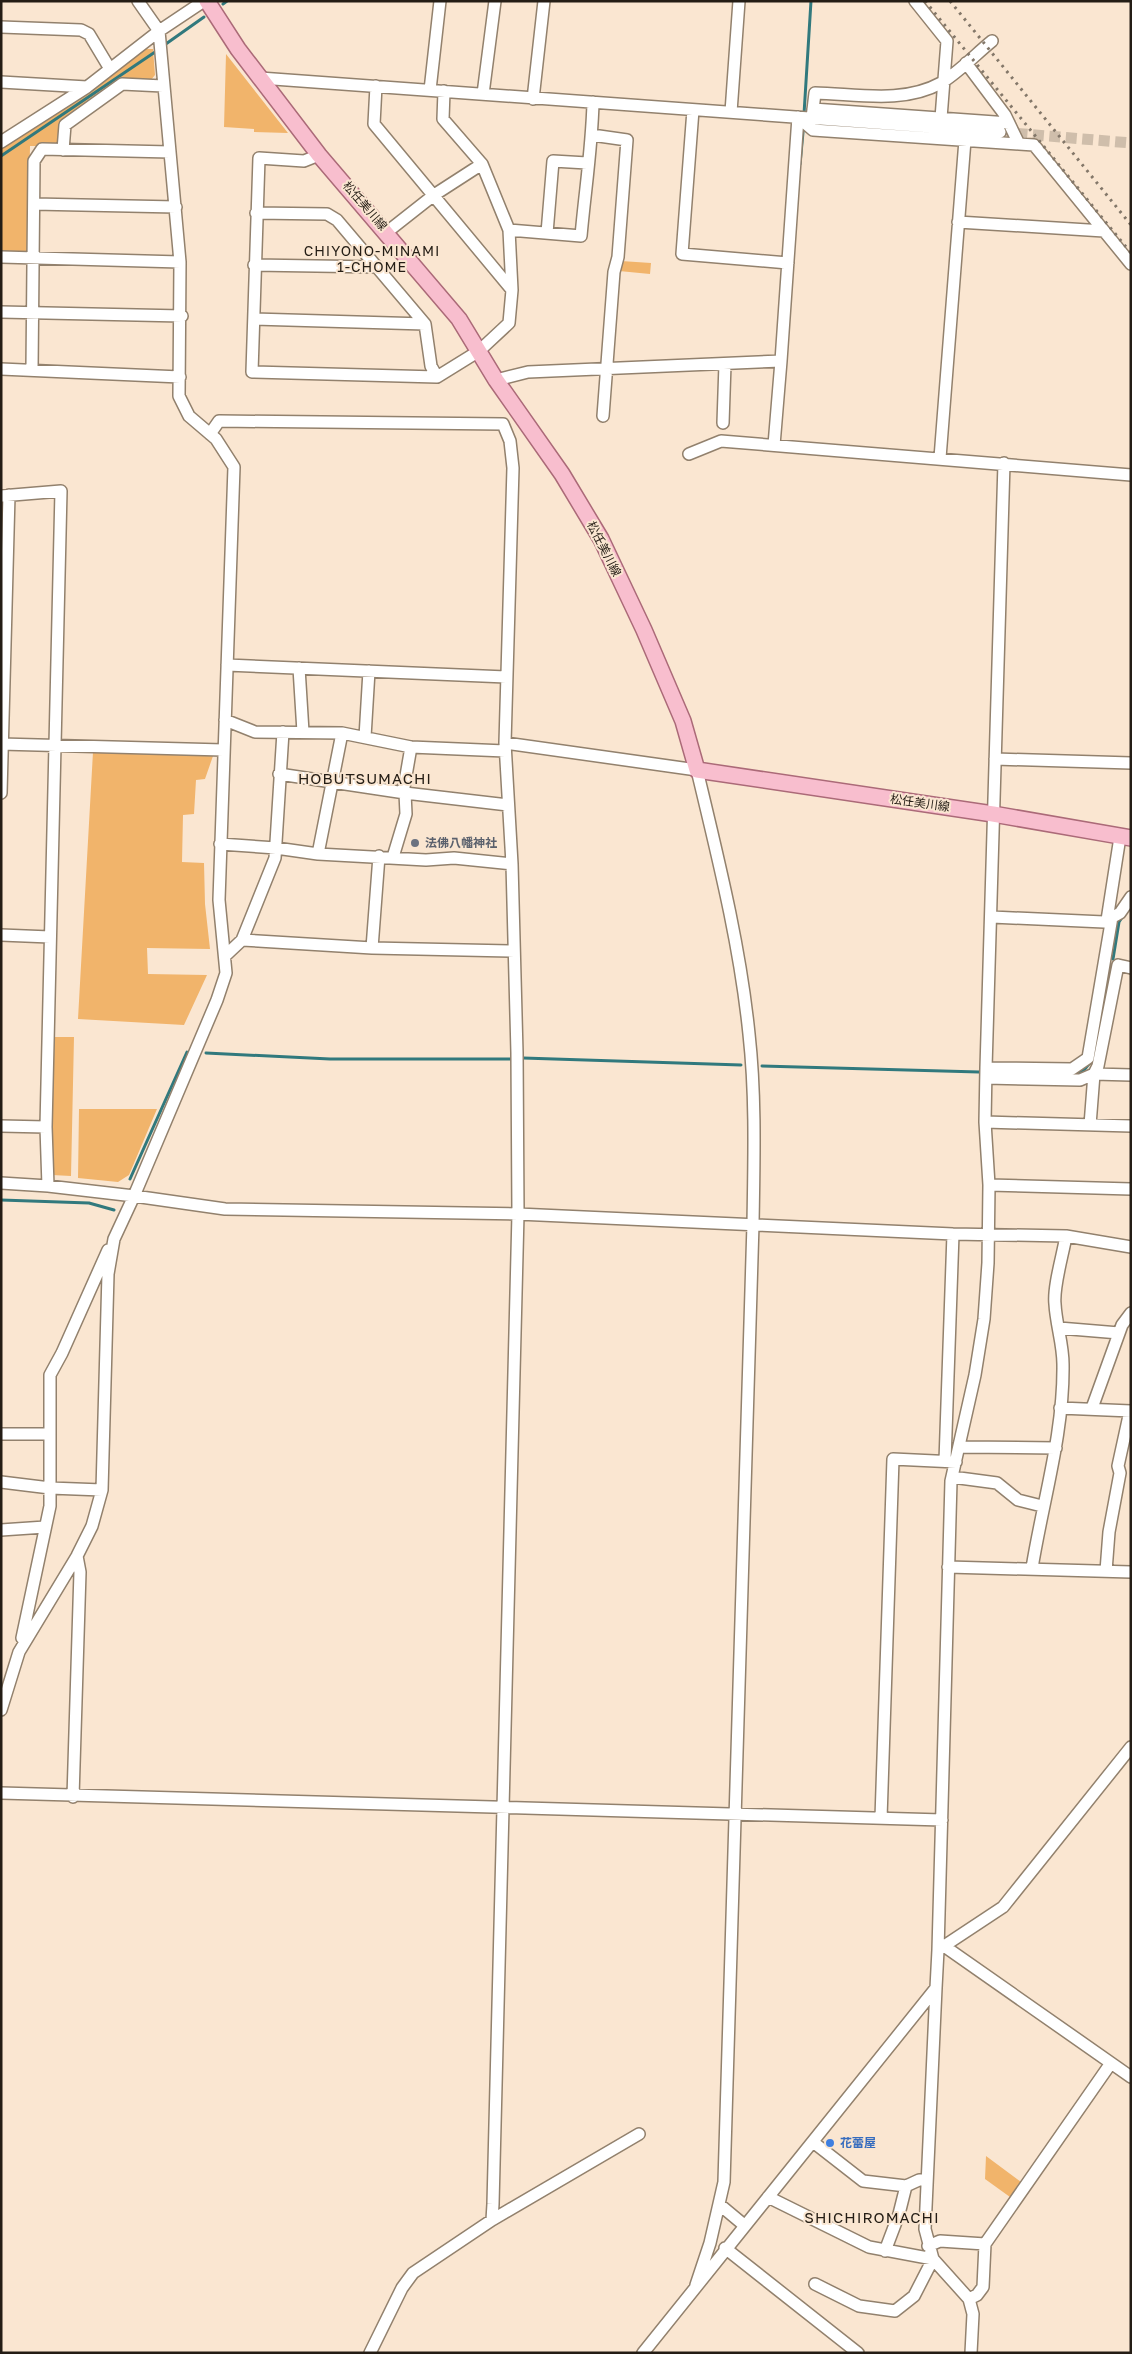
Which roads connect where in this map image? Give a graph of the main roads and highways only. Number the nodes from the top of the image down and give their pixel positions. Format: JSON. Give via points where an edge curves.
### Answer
{"nodes":[{"id":1,"x":206,"y":1,"type":"edge"},
{"id":2,"x":1125,"y":837,"type":"edge"}],
"edges":[{"from":1,"to":2,"type":"main road","name":"松任美川線","via":[[319,155],[459,319],[496,380],[562,474],[601,539],[683,721],[698,770]]}]}
